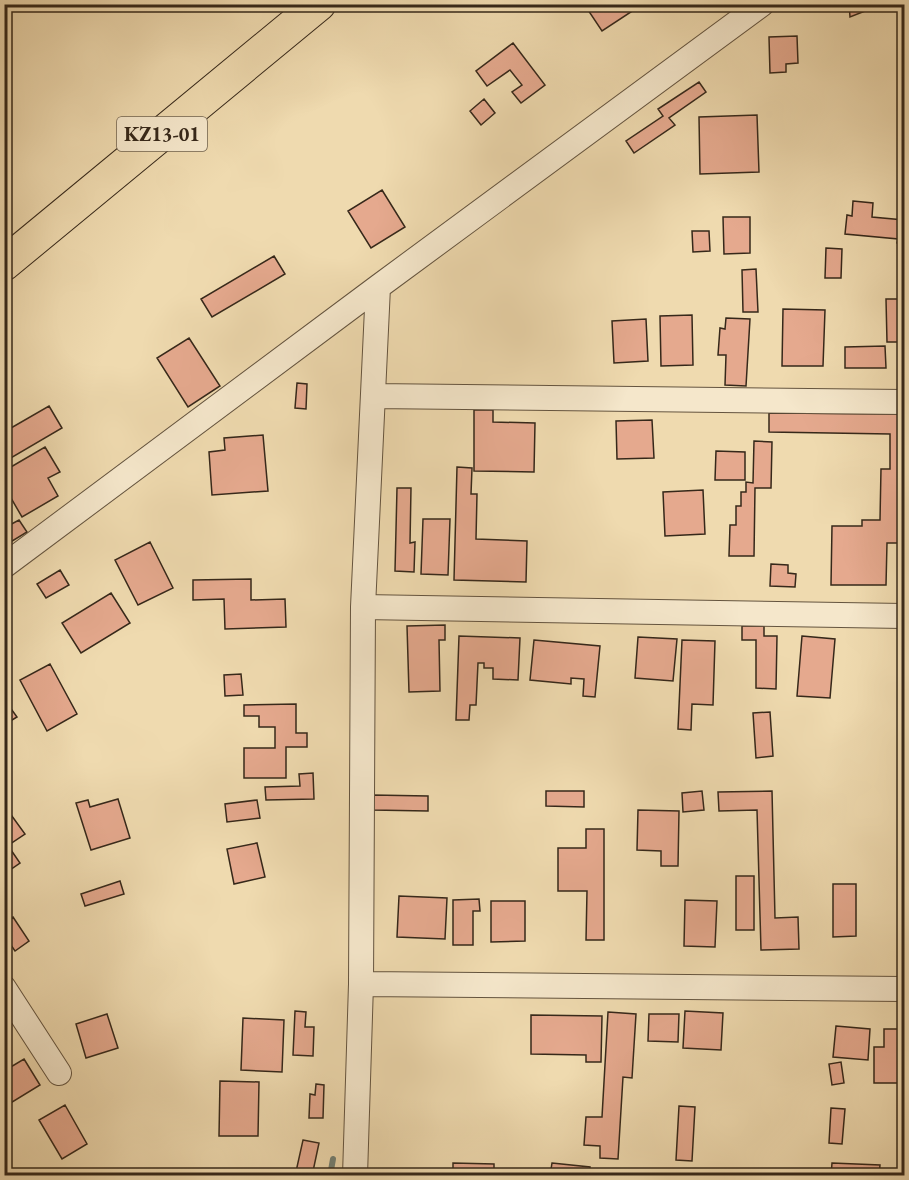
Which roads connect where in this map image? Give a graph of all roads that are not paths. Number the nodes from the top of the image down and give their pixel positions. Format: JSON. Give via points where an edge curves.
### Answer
{"nodes":[{"id":1,"x":319,"y":4,"type":"edge"},
{"id":2,"x":762,"y":4,"type":"edge"},
{"id":3,"x":4,"y":264,"type":"edge"},
{"id":4,"x":378,"y":287,"type":"junction"},
{"id":5,"x":373,"y":396,"type":"junction"},
{"id":6,"x":904,"y":402,"type":"edge"},
{"id":7,"x":4,"y":566,"type":"edge"},
{"id":8,"x":363,"y":607,"type":"junction"},
{"id":9,"x":904,"y":616,"type":"edge"},
{"id":10,"x":361,"y":984,"type":"junction"},
{"id":11,"x":4,"y":988,"type":"edge"},
{"id":12,"x":904,"y":989,"type":"edge"},
{"id":13,"x":59,"y":1073,"type":"dead end"},
{"id":14,"x":355,"y":1176,"type":"edge"}],
"edges":[{"from":1,"to":3,"type":"highway","number":"KZ13-01"},
{"from":2,"to":4,"type":"street"},
{"from":4,"to":5,"type":"street"},
{"from":4,"to":7,"type":"street"},
{"from":5,"to":6,"type":"street"},
{"from":5,"to":8,"type":"street"},
{"from":8,"to":9,"type":"street"},
{"from":8,"to":10,"type":"street"},
{"from":10,"to":12,"type":"street"},
{"from":10,"to":14,"type":"street"},
{"from":11,"to":13,"type":"street"}]}
